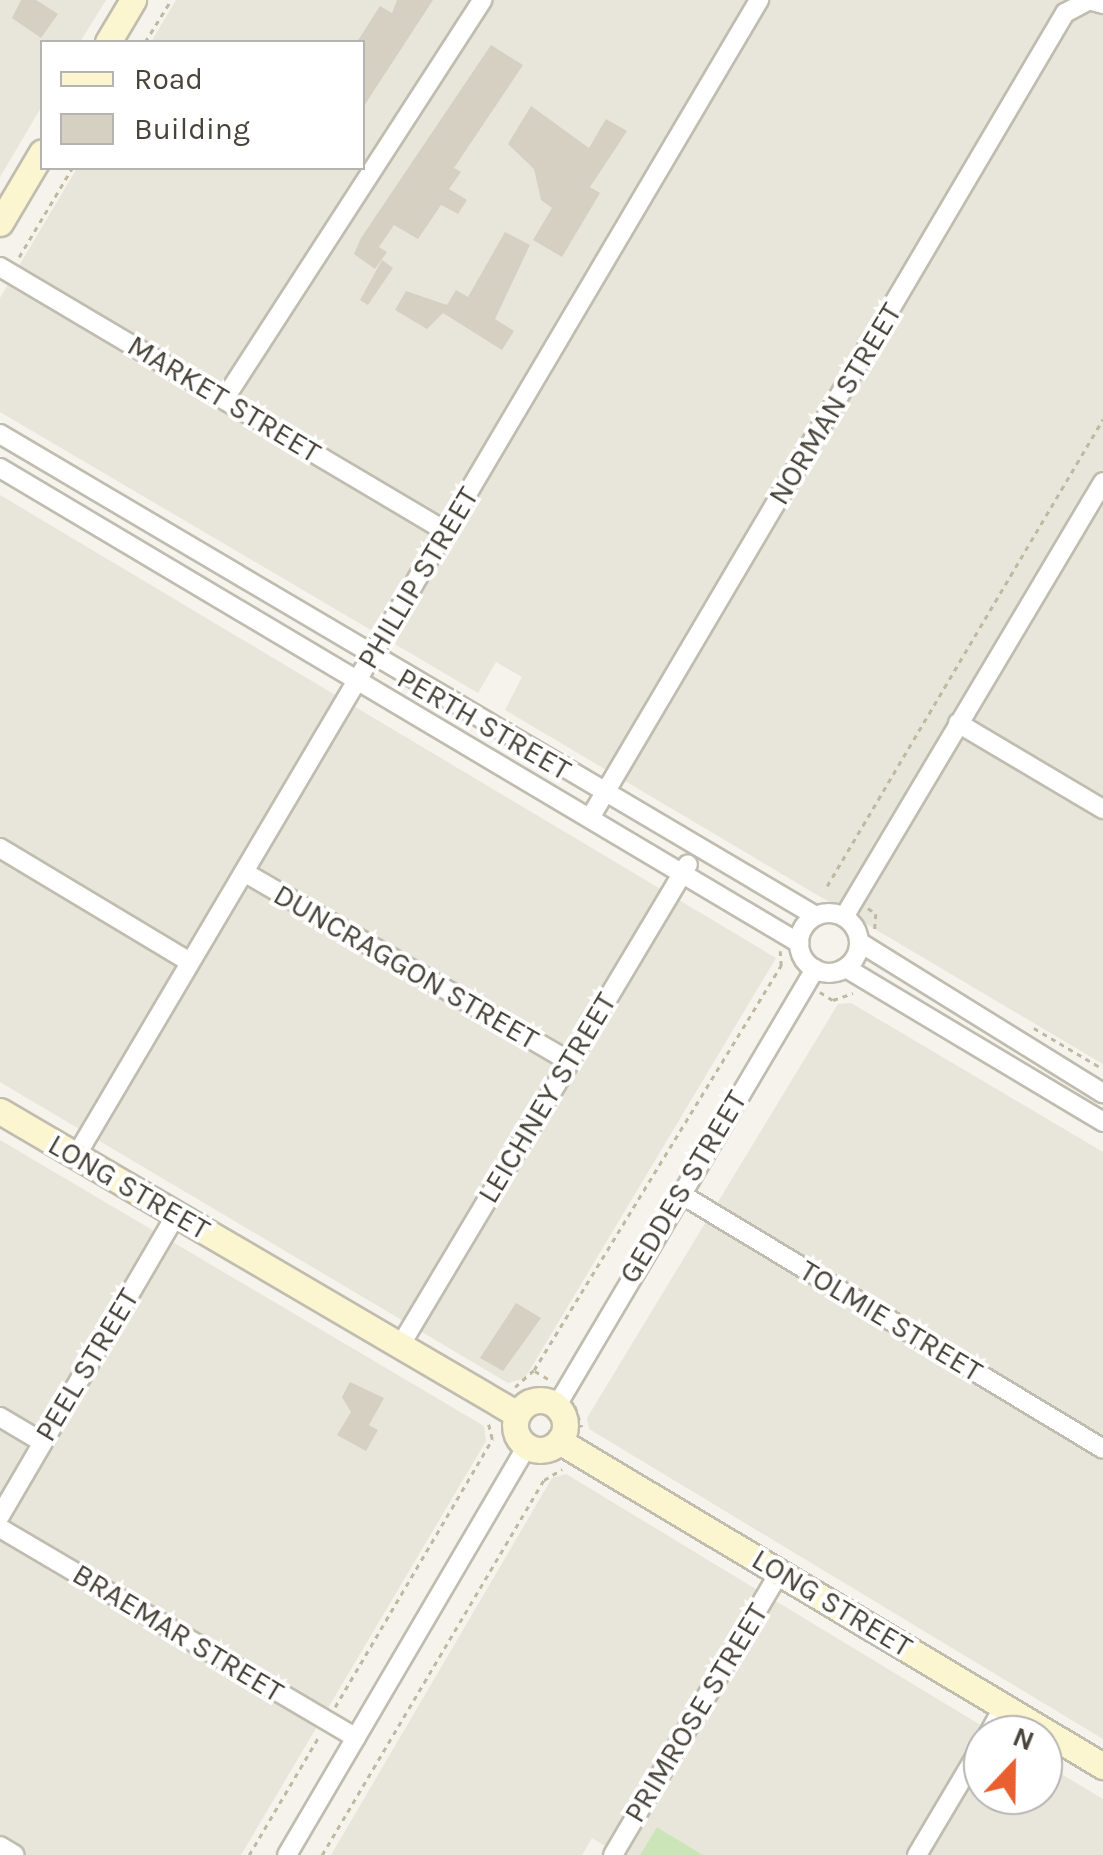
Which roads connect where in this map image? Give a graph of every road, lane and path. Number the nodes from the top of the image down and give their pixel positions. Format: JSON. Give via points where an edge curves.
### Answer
{"nodes":[{"id":1,"x":133,"y":0,"type":"edge"},
{"id":2,"x":170,"y":0,"type":"edge"},
{"id":3,"x":482,"y":0,"type":"edge"},
{"id":4,"x":760,"y":0,"type":"edge"},
{"id":5,"x":1090,"y":0,"type":"edge"},
{"id":6,"x":1103,"y":4,"type":"edge"},
{"id":7,"x":109,"y":40,"type":"edge"},
{"id":8,"x":147,"y":40,"type":"edge"},
{"id":9,"x":40,"y":155,"type":"edge"},
{"id":10,"x":71,"y":170,"type":"edge"},
{"id":11,"x":0,"y":224,"type":"edge"},
{"id":12,"x":5,"y":270,"type":"edge"},
{"id":13,"x":225,"y":398,"type":"junction"},
{"id":14,"x":1103,"y":419,"type":"edge"},
{"id":15,"x":0,"y":434,"type":"edge"},
{"id":16,"x":0,"y":468,"type":"edge"},
{"id":17,"x":1103,"y":482,"type":"edge"},
{"id":18,"x":1096,"y":508,"type":"edge"},
{"id":19,"x":447,"y":532,"type":"junction"},
{"id":20,"x":370,"y":658,"type":"junction"},
{"id":21,"x":358,"y":678,"type":"junction"},
{"id":22,"x":958,"y":723,"type":"junction"},
{"id":23,"x":604,"y":794,"type":"junction"},
{"id":24,"x":1103,"y":809,"type":"edge"},
{"id":25,"x":590,"y":818,"type":"junction"},
{"id":26,"x":0,"y":848,"type":"edge"},
{"id":27,"x":697,"y":851,"type":"junction"},
{"id":28,"x":244,"y":872,"type":"junction"},
{"id":29,"x":682,"y":873,"type":"junction"},
{"id":30,"x":827,"y":886,"type":"dead end"},
{"id":31,"x":854,"y":899,"type":"junction"},
{"id":32,"x":816,"y":916,"type":"junction"},
{"id":33,"x":844,"y":917,"type":"junction"},
{"id":34,"x":782,"y":930,"type":"junction"},
{"id":35,"x":882,"y":938,"type":"dead end"},
{"id":36,"x":859,"y":942,"type":"junction"},
{"id":37,"x":799,"y":943,"type":"junction"},
{"id":38,"x":188,"y":961,"type":"junction"},
{"id":39,"x":846,"y":968,"type":"junction"},
{"id":40,"x":815,"y":969,"type":"junction"},
{"id":41,"x":1018,"y":1019,"type":"dead end"},
{"id":42,"x":1006,"y":1035,"type":"junction"},
{"id":43,"x":993,"y":1058,"type":"junction"},
{"id":44,"x":568,"y":1061,"type":"junction"},
{"id":45,"x":1103,"y":1069,"type":"edge"},
{"id":46,"x":1103,"y":1092,"type":"edge"},
{"id":47,"x":0,"y":1111,"type":"edge"},
{"id":48,"x":1103,"y":1122,"type":"edge"},
{"id":49,"x":76,"y":1156,"type":"junction"},
{"id":50,"x":679,"y":1193,"type":"junction"},
{"id":51,"x":176,"y":1215,"type":"junction"},
{"id":52,"x":400,"y":1346,"type":"junction"},
{"id":53,"x":560,"y":1398,"type":"junction"},
{"id":54,"x":508,"y":1410,"type":"junction"},
{"id":55,"x":0,"y":1417,"type":"edge"},
{"id":56,"x":559,"y":1441,"type":"junction"},
{"id":57,"x":42,"y":1442,"type":"junction"},
{"id":58,"x":526,"y":1447,"type":"junction"},
{"id":59,"x":1103,"y":1449,"type":"edge"},
{"id":60,"x":544,"y":1480,"type":"dead end"},
{"id":61,"x":0,"y":1516,"type":"edge"},
{"id":62,"x":0,"y":1528,"type":"edge"},
{"id":63,"x":780,"y":1572,"type":"junction"},
{"id":64,"x":1004,"y":1706,"type":"junction"},
{"id":65,"x":999,"y":1715,"type":"edge"},
{"id":66,"x":327,"y":1722,"type":"junction"},
{"id":67,"x":356,"y":1738,"type":"junction"},
{"id":68,"x":1103,"y":1766,"type":"edge"},
{"id":69,"x":963,"y":1778,"type":"edge"},
{"id":70,"x":0,"y":1846,"type":"edge"},
{"id":71,"x":15,"y":1855,"type":"edge"},
{"id":72,"x":249,"y":1855,"type":"edge"},
{"id":73,"x":288,"y":1855,"type":"edge"},
{"id":74,"x":322,"y":1855,"type":"edge"},
{"id":75,"x":612,"y":1855,"type":"edge"},
{"id":76,"x":918,"y":1855,"type":"edge"}],
"edges":[{"from":1,"to":7,"type":"street"},
{"from":2,"to":8,"type":"path"},
{"from":3,"to":13,"type":"street"},
{"from":4,"to":19,"type":"street","name":"PHILLIP STREET"},
{"from":5,"to":6,"type":"street"},
{"from":5,"to":23,"type":"street","name":"NORMAN STREET","via":[[1065,13]]},
{"from":9,"to":11,"type":"street"},
{"from":10,"to":12,"type":"path"},
{"from":12,"to":13,"type":"street","name":"MARKET STREET"},
{"from":13,"to":19,"type":"street","name":"MARKET STREET"},
{"from":14,"to":30,"type":"path"},
{"from":15,"to":20,"type":"street","name":"PERTH STREET"},
{"from":16,"to":21,"type":"street","name":"PERTH STREET"},
{"from":17,"to":18,"type":"street"},
{"from":18,"to":22,"type":"street"},
{"from":19,"to":20,"type":"street","name":"PHILLIP STREET"},
{"from":20,"to":21,"type":"street","name":"PHILLIP STREET"},
{"from":20,"to":23,"type":"street","name":"PERTH STREET"},
{"from":21,"to":25,"type":"street","name":"PERTH STREET"},
{"from":21,"to":28,"type":"street","name":"PHILLIP STREET"},
{"from":22,"to":24,"type":"street"},
{"from":22,"to":31,"type":"street"},
{"from":23,"to":25,"type":"street","name":"NORMAN STREET"},
{"from":23,"to":27,"type":"street","name":"PERTH STREET"},
{"from":25,"to":29,"type":"street","name":"PERTH STREET"},
{"from":26,"to":38,"type":"street"},
{"from":27,"to":29,"type":"street","name":"LEICHNEY STREET"},
{"from":27,"to":32,"type":"street","name":"PERTH STREET"},
{"from":28,"to":38,"type":"street","name":"PHILLIP STREET"},
{"from":28,"to":44,"type":"street","name":"DUNCRAGGON STREET"},
{"from":29,"to":34,"type":"street","name":"PERTH STREET"},
{"from":29,"to":44,"type":"street","name":"LEICHNEY STREET"},
{"from":31,"to":33,"type":"street"},
{"from":31,"to":35,"type":"path","via":[[876,914],[873,928]]},
{"from":32,"to":33,"type":"street"},
{"from":32,"to":37,"type":"street"},
{"from":33,"to":36,"type":"street"},
{"from":34,"to":37,"type":"street","name":"PERTH STREET"},
{"from":34,"to":53,"type":"path","via":[[781,966],[534,1370]]},
{"from":36,"to":39,"type":"street"},
{"from":36,"to":42,"type":"street"},
{"from":37,"to":40,"type":"street"},
{"from":38,"to":49,"type":"street","name":"PHILLIP STREET"},
{"from":39,"to":40,"type":"street"},
{"from":39,"to":43,"type":"street"},
{"from":40,"to":50,"type":"street","name":"GEDDES STREET"},
{"from":41,"to":45,"type":"path"},
{"from":42,"to":43,"type":"street"},
{"from":42,"to":46,"type":"street"},
{"from":43,"to":48,"type":"street"},
{"from":44,"to":52,"type":"street","name":"LEICHNEY STREET"},
{"from":47,"to":49,"type":"street","name":"LONG STREET"},
{"from":49,"to":51,"type":"street","name":"LONG STREET"},
{"from":50,"to":53,"type":"street","name":"GEDDES STREET"},
{"from":50,"to":59,"type":"street","name":"TOLMIE STREET"},
{"from":51,"to":52,"type":"street","name":"LONG STREET"},
{"from":51,"to":57,"type":"street","name":"PEEL STREET"},
{"from":52,"to":54,"type":"street","name":"LONG STREET"},
{"from":53,"to":54,"type":"street"},
{"from":53,"to":56,"type":"street","via":[[565,1424]]},
{"from":54,"to":58,"type":"street"},
{"from":54,"to":66,"type":"path","via":[[488,1423],[492,1439]]},
{"from":55,"to":57,"type":"street"},
{"from":56,"to":58,"type":"street","via":[[545,1450]]},
{"from":56,"to":63,"type":"street","name":"LONG STREET"},
{"from":57,"to":61,"type":"street","name":"PEEL STREET"},
{"from":58,"to":67,"type":"street"},
{"from":60,"to":74,"type":"path"},
{"from":62,"to":66,"type":"street","name":"BRAEMAR STREET"},
{"from":63,"to":64,"type":"street","name":"LONG STREET"},
{"from":63,"to":75,"type":"street","name":"PRIMROSE STREET"},
{"from":64,"to":65,"type":"street"},
{"from":64,"to":68,"type":"street","name":"LONG STREET"},
{"from":66,"to":67,"type":"street","name":"BRAEMAR STREET"},
{"from":66,"to":72,"type":"path"},
{"from":67,"to":73,"type":"street"},
{"from":69,"to":76,"type":"street"},
{"from":70,"to":71,"type":"street"}]}
